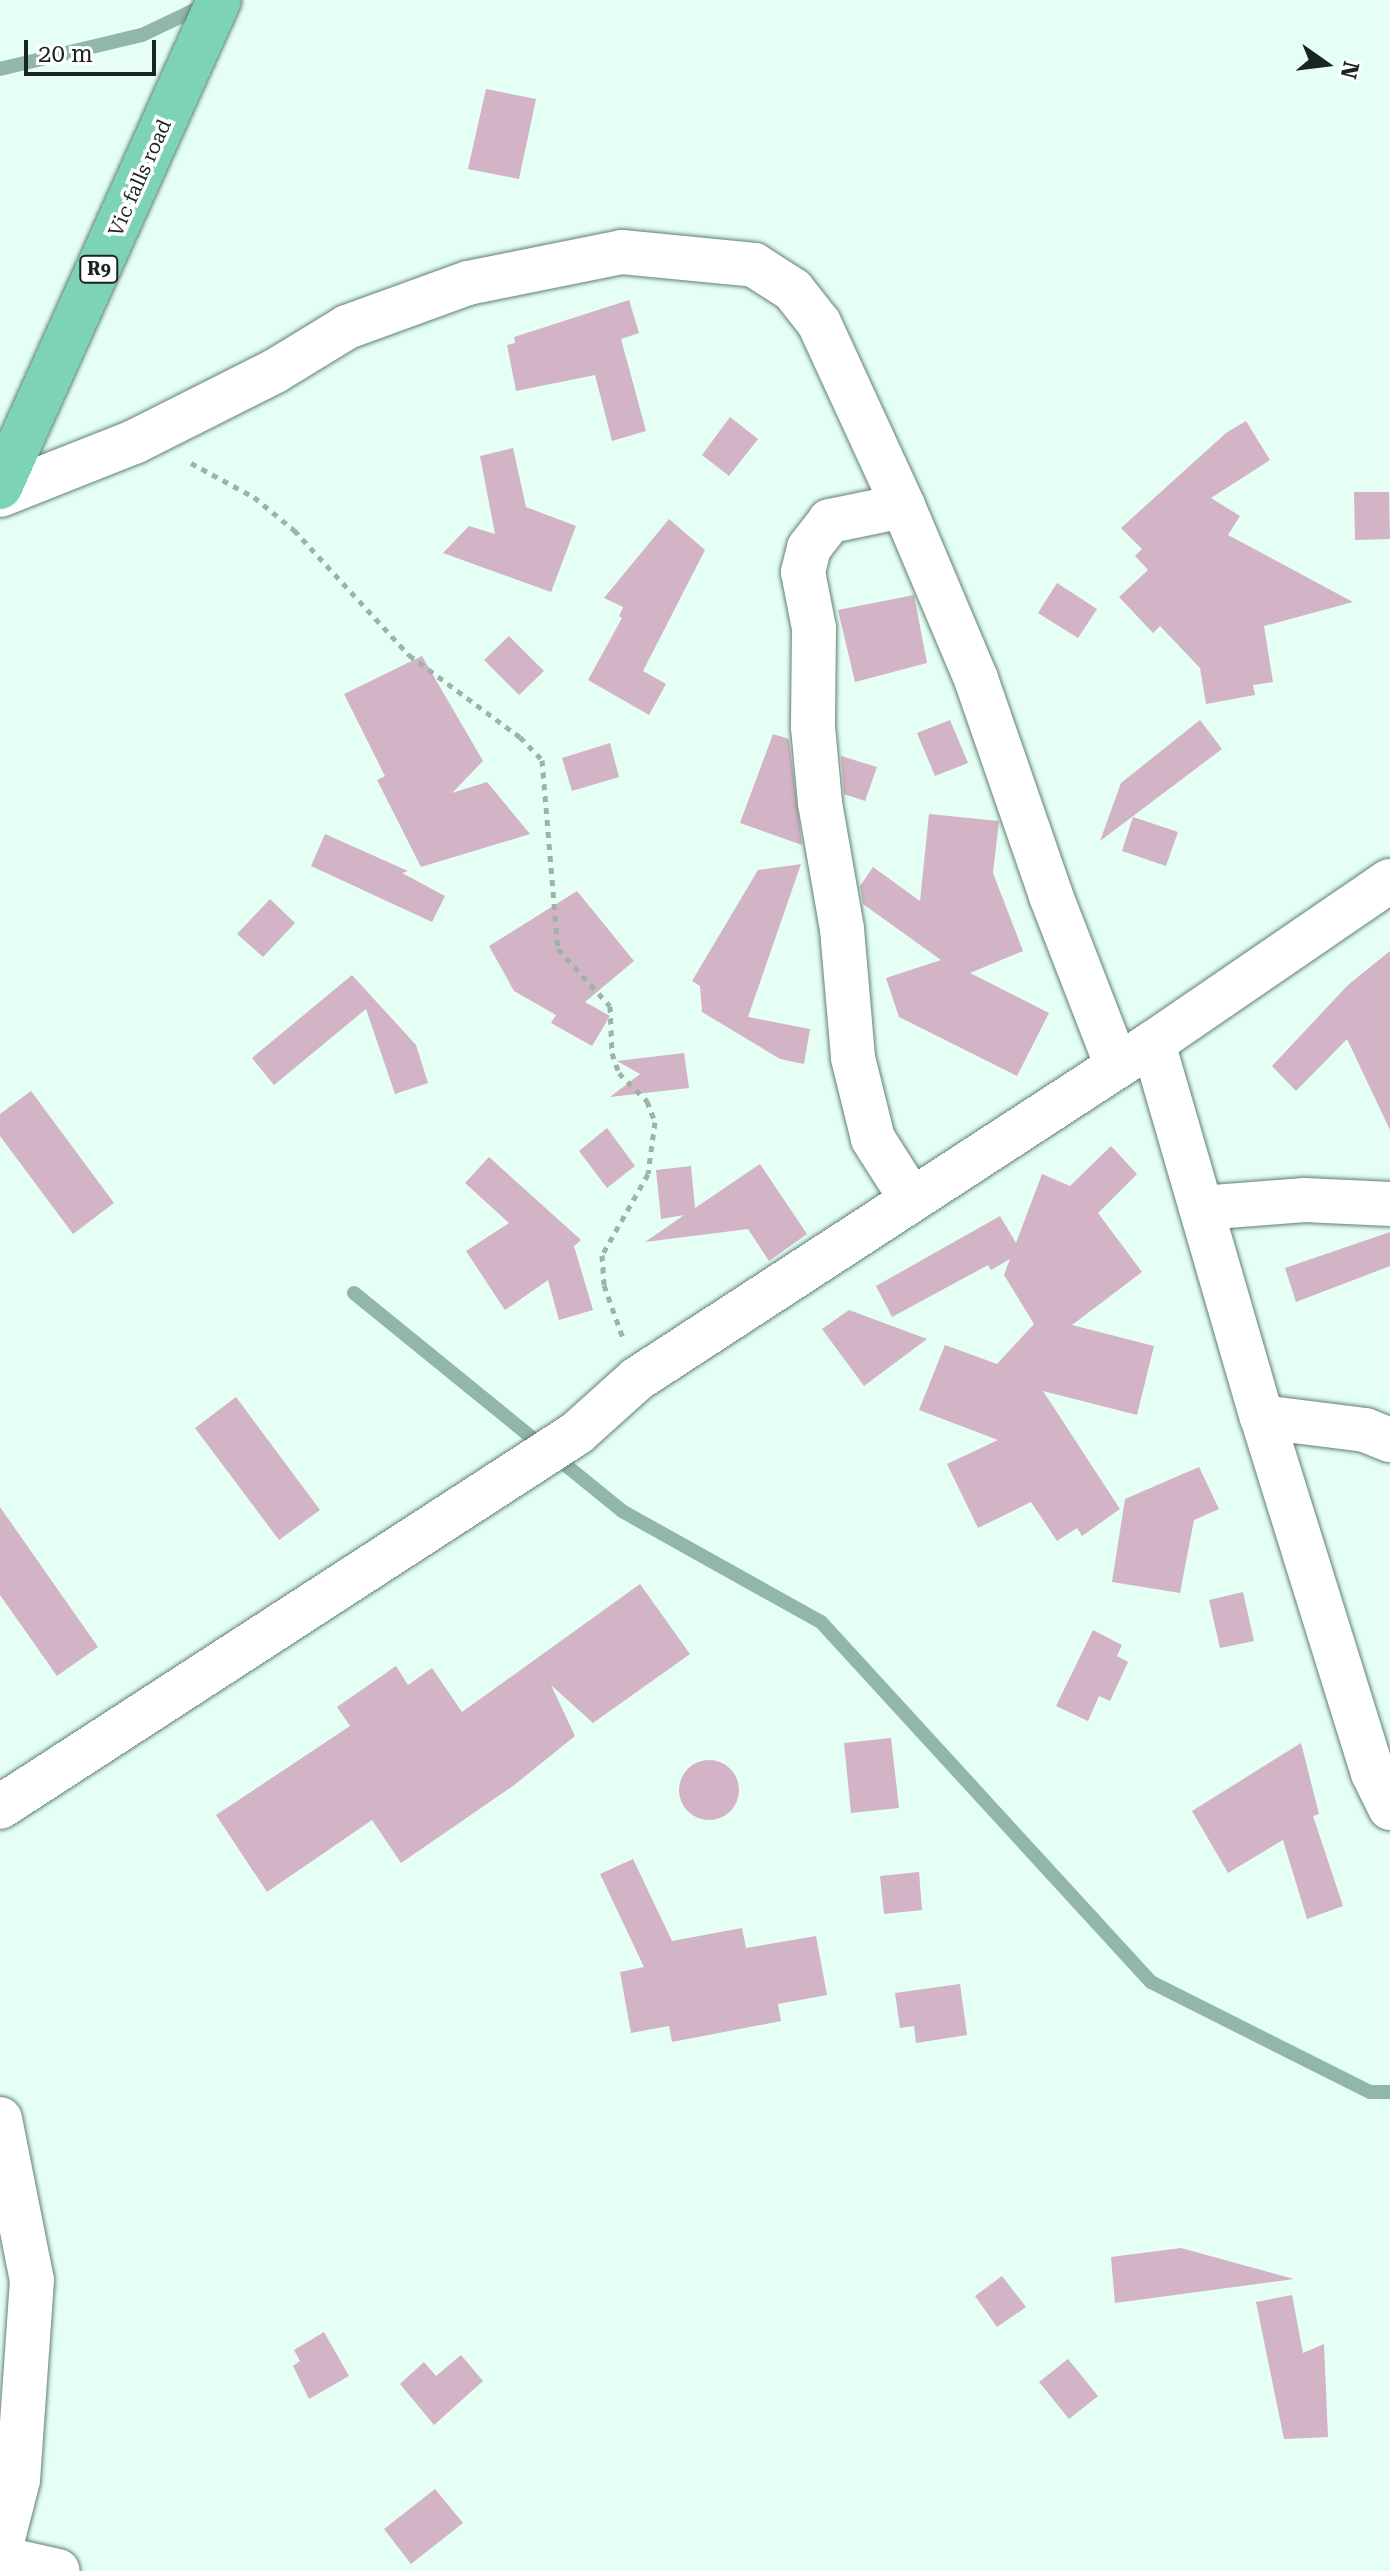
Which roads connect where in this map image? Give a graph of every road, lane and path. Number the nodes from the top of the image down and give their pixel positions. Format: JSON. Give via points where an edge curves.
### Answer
{"nodes":[{"id":1,"x":219,"y":0,"type":"edge"},
{"id":2,"x":134,"y":442,"type":"junction"},
{"id":3,"x":0,"y":487,"type":"edge"},
{"id":4,"x":0,"y":495,"type":"edge"},
{"id":5,"x":903,"y":506,"type":"junction"},
{"id":6,"x":1390,"y":881,"type":"edge"},
{"id":7,"x":1134,"y":1054,"type":"junction"},
{"id":8,"x":910,"y":1197,"type":"junction"},
{"id":9,"x":1390,"y":1204,"type":"edge"},
{"id":10,"x":1201,"y":1208,"type":"junction"},
{"id":11,"x":637,"y":1379,"type":"junction"},
{"id":12,"x":1262,"y":1417,"type":"junction"},
{"id":13,"x":1390,"y":1440,"type":"edge"},
{"id":14,"x":0,"y":1807,"type":"edge"},
{"id":15,"x":1390,"y":1808,"type":"edge"},
{"id":16,"x":0,"y":2119,"type":"edge"},
{"id":17,"x":0,"y":2550,"type":"edge"},
{"id":18,"x":0,"y":2558,"type":"edge"},
{"id":19,"x":58,"y":2571,"type":"edge"}],
"edges":[{"from":1,"to":3,"type":"highway","name":"Vic falls road","number":"R9"},
{"from":2,"to":4,"type":"street"},
{"from":2,"to":5,"type":"street","via":[[275,371],[347,327],[415,300],[622,252],[678,254],[754,265],[793,290],[819,323]]},
{"from":2,"to":11,"type":"path","via":[[197,465],[254,497],[294,530],[409,655],[520,737],[542,760],[558,949],[610,1006],[615,1063],[647,1101],[655,1122],[648,1174],[602,1255],[604,1285]]},
{"from":5,"to":7,"type":"street","via":[[976,679],[1051,896]]},
{"from":5,"to":8,"type":"street","via":[[830,521],[809,548],[803,572],[814,628],[813,727],[820,803],[842,929],[853,1058],[873,1139]]},
{"from":6,"to":7,"type":"street"},
{"from":7,"to":8,"type":"street"},
{"from":7,"to":10,"type":"street"},
{"from":8,"to":11,"type":"street"},
{"from":9,"to":10,"type":"street","via":[[1305,1200]]},
{"from":10,"to":12,"type":"street"},
{"from":11,"to":14,"type":"street","via":[[577,1433]]},
{"from":12,"to":13,"type":"street","via":[[1365,1430]]},
{"from":12,"to":15,"type":"street","via":[[1373,1773]]},
{"from":16,"to":17,"type":"street","via":[[32,2280],[18,2480]]},
{"from":18,"to":19,"type":"street"}]}
